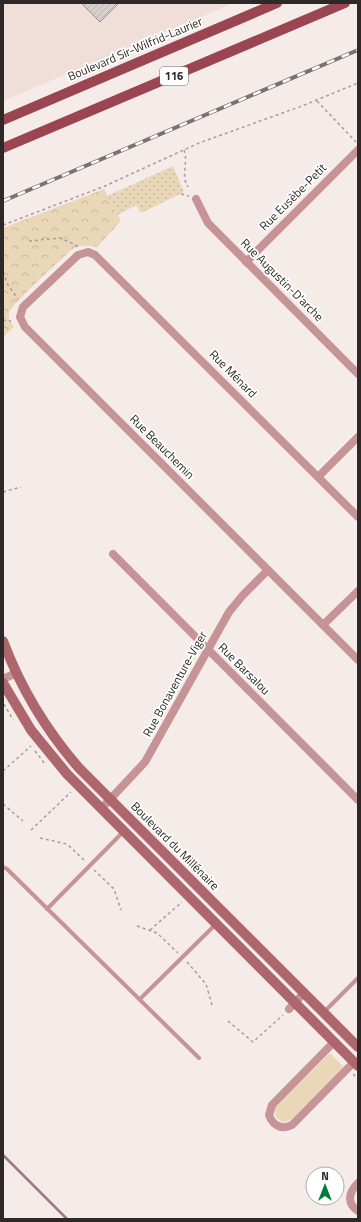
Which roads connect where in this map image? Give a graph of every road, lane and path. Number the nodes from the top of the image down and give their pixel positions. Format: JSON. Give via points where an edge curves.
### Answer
{"nodes":[{"id":1,"x":277,"y":3,"type":"edge"},
{"id":2,"x":345,"y":3,"type":"edge"},
{"id":3,"x":358,"y":82,"type":"edge"},
{"id":4,"x":317,"y":101,"type":"junction"},
{"id":5,"x":3,"y":120,"type":"edge"},
{"id":6,"x":357,"y":146,"type":"edge"},
{"id":7,"x":3,"y":148,"type":"edge"},
{"id":8,"x":184,"y":150,"type":"junction"},
{"id":9,"x":188,"y":187,"type":"dead end"},
{"id":10,"x":196,"y":199,"type":"dead end"},
{"id":11,"x":3,"y":226,"type":"edge"},
{"id":12,"x":29,"y":241,"type":"dead end"},
{"id":13,"x":85,"y":250,"type":"junction"},
{"id":14,"x":246,"y":262,"type":"junction"},
{"id":15,"x":3,"y":272,"type":"edge"},
{"id":16,"x":18,"y":299,"type":"dead end"},
{"id":17,"x":3,"y":320,"type":"edge"},
{"id":18,"x":11,"y":321,"type":"dead end"},
{"id":19,"x":358,"y":374,"type":"edge"},
{"id":20,"x":358,"y":437,"type":"edge"},
{"id":21,"x":318,"y":477,"type":"junction"},
{"id":22,"x":21,"y":487,"type":"dead end"},
{"id":23,"x":3,"y":492,"type":"edge"},
{"id":24,"x":358,"y":517,"type":"edge"},
{"id":25,"x":113,"y":554,"type":"dead end"},
{"id":26,"x":268,"y":570,"type":"junction"},
{"id":27,"x":358,"y":591,"type":"edge"},
{"id":28,"x":323,"y":625,"type":"junction"},
{"id":29,"x":3,"y":641,"type":"edge"},
{"id":30,"x":208,"y":649,"type":"junction"},
{"id":31,"x":358,"y":660,"type":"edge"},
{"id":32,"x":16,"y":673,"type":"junction"},
{"id":33,"x":3,"y":679,"type":"edge"},
{"id":34,"x":3,"y":683,"type":"edge"},
{"id":35,"x":31,"y":746,"type":"dead end"},
{"id":36,"x":3,"y":771,"type":"edge"},
{"id":37,"x":71,"y":792,"type":"dead end"},
{"id":38,"x":110,"y":799,"type":"junction"},
{"id":39,"x":358,"y":800,"type":"edge"},
{"id":40,"x":3,"y":804,"type":"edge"},
{"id":41,"x":101,"y":808,"type":"junction"},
{"id":42,"x":22,"y":821,"type":"dead end"},
{"id":43,"x":31,"y":830,"type":"dead end"},
{"id":44,"x":124,"y":831,"type":"junction"},
{"id":45,"x":3,"y":868,"type":"edge"},
{"id":46,"x":182,"y":902,"type":"dead end"},
{"id":47,"x":47,"y":908,"type":"junction"},
{"id":48,"x":216,"y":924,"type":"junction"},
{"id":49,"x":150,"y":930,"type":"dead end"},
{"id":50,"x":358,"y":978,"type":"edge"},
{"id":51,"x":304,"y":994,"type":"junction"},
{"id":52,"x":140,"y":999,"type":"junction"},
{"id":53,"x":292,"y":1006,"type":"junction"},
{"id":54,"x":323,"y":1013,"type":"junction"},
{"id":55,"x":228,"y":1021,"type":"dead end"},
{"id":56,"x":334,"y":1042,"type":"junction"},
{"id":57,"x":358,"y":1047,"type":"edge"},
{"id":58,"x":199,"y":1058,"type":"dead end"},
{"id":59,"x":355,"y":1067,"type":"edge"},
{"id":60,"x":358,"y":1079,"type":"edge"},
{"id":61,"x":358,"y":1184,"type":"edge"},
{"id":62,"x":358,"y":1211,"type":"edge"}],
"edges":[{"from":1,"to":5,"type":"main road","name":"Boulevard Sir-Wilfrid-Laurier","number":"116"},
{"from":2,"to":7,"type":"main road","number":"116"},
{"from":3,"to":4,"type":"path"},
{"from":4,"to":6,"type":"path"},
{"from":4,"to":8,"type":"path","via":[[208,139]]},
{"from":6,"to":14,"type":"street","name":"Rue Eusèbe-Petit"},
{"from":8,"to":9,"type":"path","via":[[184,175]]},
{"from":8,"to":11,"type":"path","via":[[105,186]]},
{"from":10,"to":14,"type":"street","name":"Rue Augustin-D'arche","via":[[208,223]]},
{"from":12,"to":13,"type":"path","via":[[60,238]]},
{"from":13,"to":21,"type":"street","name":"Rue Ménard","via":[[95,255],[110,269]]},
{"from":13,"to":26,"type":"street","name":"Rue Beauchemin","via":[[24,306],[20,315],[23,325]]},
{"from":14,"to":19,"type":"street","name":"Rue Augustin-D'arche"},
{"from":15,"to":16,"type":"path"},
{"from":17,"to":18,"type":"path"},
{"from":20,"to":21,"type":"street"},
{"from":21,"to":24,"type":"street","name":"Rue Ménard"},
{"from":22,"to":23,"type":"path"},
{"from":25,"to":30,"type":"street","name":"Rue Barsalou"},
{"from":26,"to":28,"type":"street","name":"Rue Beauchemin"},
{"from":26,"to":30,"type":"street","name":"Rue Bonaventure-Viger","via":[[232,607]]},
{"from":27,"to":28,"type":"street"},
{"from":28,"to":31,"type":"street","name":"Rue Beauchemin"},
{"from":29,"to":32,"type":"street","name":"Boulevard du Millénaire"},
{"from":30,"to":38,"type":"street","name":"Rue Bonaventure-Viger","via":[[145,762]]},
{"from":30,"to":39,"type":"street","name":"Rue Barsalou"},
{"from":32,"to":33,"type":"street"},
{"from":32,"to":38,"type":"street","name":"Boulevard du Millénaire","via":[[29,699],[53,735],[79,768]]},
{"from":34,"to":41,"type":"street","via":[[38,740]]},
{"from":35,"to":36,"type":"path"},
{"from":37,"to":43,"type":"path"},
{"from":38,"to":41,"type":"street","name":"Rue Bonaventure-Viger"},
{"from":38,"to":51,"type":"street","name":"Boulevard du Millénaire"},
{"from":40,"to":42,"type":"path"},
{"from":41,"to":44,"type":"street"},
{"from":44,"to":47,"type":"lane"},
{"from":44,"to":48,"type":"street"},
{"from":45,"to":47,"type":"lane"},
{"from":46,"to":49,"type":"path"},
{"from":47,"to":52,"type":"lane"},
{"from":48,"to":52,"type":"lane"},
{"from":48,"to":53,"type":"street"},
{"from":50,"to":54,"type":"lane"},
{"from":51,"to":53,"type":"street"},
{"from":51,"to":54,"type":"street","name":"Boulevard du Millénaire"},
{"from":52,"to":58,"type":"lane"},
{"from":53,"to":55,"type":"path","via":[[253,1042]]},
{"from":53,"to":56,"type":"street"},
{"from":54,"to":57,"type":"street","name":"Boulevard du Millénaire"},
{"from":56,"to":59,"type":"street"},
{"from":56,"to":59,"type":"street","via":[[272,1105],[269,1112],[273,1122],[282,1127],[292,1125]]},
{"from":59,"to":60,"type":"path"},
{"from":61,"to":62,"type":"street","via":[[350,1198],[352,1206]]}]}
